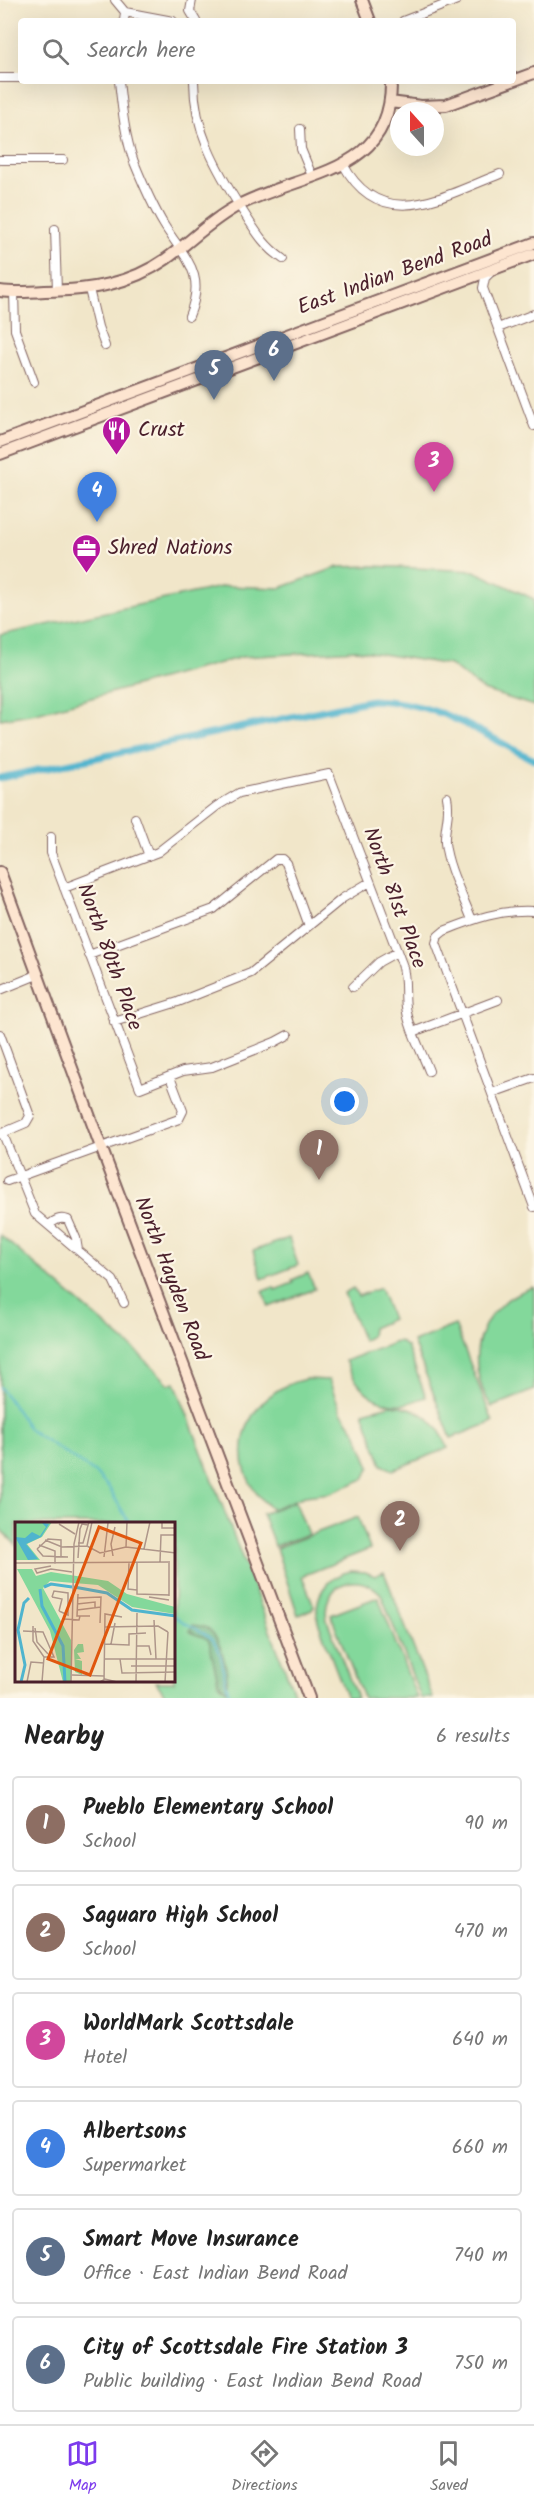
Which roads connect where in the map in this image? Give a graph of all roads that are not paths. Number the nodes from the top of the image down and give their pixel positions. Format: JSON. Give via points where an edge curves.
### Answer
{"nodes":[{"id":1,"x":115,"y":0,"type":"edge"},
{"id":2,"x":192,"y":0,"type":"edge"},
{"id":3,"x":362,"y":0,"type":"edge"},
{"id":4,"x":457,"y":0,"type":"edge"},
{"id":5,"x":125,"y":12,"type":"junction"},
{"id":6,"x":124,"y":18,"type":"edge"},
{"id":7,"x":157,"y":18,"type":"edge"},
{"id":8,"x":194,"y":18,"type":"edge"},
{"id":9,"x":369,"y":18,"type":"edge"},
{"id":10,"x":411,"y":18,"type":"edge"},
{"id":11,"x":534,"y":73,"type":"edge"},
{"id":12,"x":0,"y":78,"type":"edge"},
{"id":13,"x":18,"y":78,"type":"edge"},
{"id":14,"x":516,"y":80,"type":"edge"},
{"id":15,"x":119,"y":84,"type":"edge"},
{"id":16,"x":194,"y":84,"type":"edge"},
{"id":17,"x":391,"y":84,"type":"edge"},
{"id":18,"x":504,"y":84,"type":"edge"},
{"id":19,"x":390,"y":102,"type":"joint"},
{"id":20,"x":444,"y":105,"type":"edge"},
{"id":21,"x":300,"y":129,"type":"dead end"},
{"id":22,"x":0,"y":160,"type":"edge"},
{"id":23,"x":63,"y":160,"type":"dead end"},
{"id":24,"x":344,"y":164,"type":"junction"},
{"id":25,"x":500,"y":174,"type":"dead end"},
{"id":26,"x":312,"y":176,"type":"junction"},
{"id":27,"x":239,"y":205,"type":"junction"},
{"id":28,"x":55,"y":229,"type":"dead end"},
{"id":29,"x":534,"y":243,"type":"edge"},
{"id":30,"x":180,"y":247,"type":"junction"},
{"id":31,"x":534,"y":254,"type":"edge"},
{"id":32,"x":283,"y":259,"type":"dead end"},
{"id":33,"x":493,"y":270,"type":"junction"},
{"id":34,"x":89,"y":289,"type":"junction"},
{"id":35,"x":0,"y":291,"type":"edge"},
{"id":36,"x":57,"y":291,"type":"junction"},
{"id":37,"x":14,"y":292,"type":"junction"},
{"id":38,"x":534,"y":314,"type":"edge"},
{"id":39,"x":189,"y":316,"type":"dead end"},
{"id":40,"x":498,"y":328,"type":"junction"},
{"id":41,"x":105,"y":346,"type":"dead end"},
{"id":42,"x":34,"y":382,"type":"dead end"},
{"id":43,"x":531,"y":407,"type":"edge"},
{"id":44,"x":534,"y":426,"type":"edge"},
{"id":45,"x":0,"y":442,"type":"edge"},
{"id":46,"x":0,"y":454,"type":"edge"},
{"id":47,"x":447,"y":796,"type":"dead end"},
{"id":48,"x":135,"y":818,"type":"dead end"},
{"id":49,"x":51,"y":837,"type":"dead end"},
{"id":50,"x":149,"y":856,"type":"junction"},
{"id":51,"x":0,"y":872,"type":"edge"},
{"id":52,"x":370,"y":882,"type":"junction"},
{"id":53,"x":64,"y":888,"type":"junction"},
{"id":54,"x":534,"y":911,"type":"edge"},
{"id":55,"x":472,"y":920,"type":"junction"},
{"id":56,"x":309,"y":926,"type":"junction"},
{"id":57,"x":397,"y":952,"type":"junction"},
{"id":58,"x":89,"y":955,"type":"junction"},
{"id":59,"x":37,"y":975,"type":"junction"},
{"id":60,"x":353,"y":987,"type":"dead end"},
{"id":61,"x":0,"y":990,"type":"edge"},
{"id":62,"x":498,"y":1000,"type":"dead end"},
{"id":63,"x":464,"y":1013,"type":"junction"},
{"id":64,"x":114,"y":1022,"type":"junction"},
{"id":65,"x":413,"y":1032,"type":"junction"},
{"id":66,"x":0,"y":1034,"type":"edge"},
{"id":67,"x":288,"y":1035,"type":"dead end"},
{"id":68,"x":429,"y":1071,"type":"dead end"},
{"id":69,"x":170,"y":1077,"type":"junction"},
{"id":70,"x":534,"y":1078,"type":"edge"},
{"id":71,"x":492,"y":1093,"type":"junction"},
{"id":72,"x":1,"y":1134,"type":"edge"},
{"id":73,"x":101,"y":1148,"type":"junction"},
{"id":74,"x":19,"y":1177,"type":"junction"},
{"id":75,"x":7,"y":1181,"type":"dead end"},
{"id":76,"x":534,"y":1207,"type":"edge"},
{"id":77,"x":49,"y":1225,"type":"junction"},
{"id":78,"x":78,"y":1250,"type":"junction"},
{"id":79,"x":124,"y":1304,"type":"dead end"},
{"id":80,"x":309,"y":1698,"type":"edge"}],
"edges":[{"from":1,"to":5,"type":"street"},
{"from":2,"to":8,"type":"street","via":[[190,11]]},
{"from":3,"to":9,"type":"main road"},
{"from":4,"to":10,"type":"street"},
{"from":5,"to":6,"type":"street"},
{"from":5,"to":7,"type":"street"},
{"from":11,"to":14,"type":"main road"},
{"from":12,"to":13,"type":"street"},
{"from":15,"to":30,"type":"street","via":[[133,159],[152,204]]},
{"from":16,"to":27,"type":"street","via":[[198,118],[209,153]]},
{"from":17,"to":19,"type":"main road"},
{"from":18,"to":20,"type":"main road"},
{"from":19,"to":24,"type":"main road","via":[[376,138]]},
{"from":21,"to":26,"type":"street","via":[[301,149]]},
{"from":22,"to":23,"type":"street"},
{"from":24,"to":25,"type":"street","via":[[352,178],[376,200],[400,206],[427,202]]},
{"from":24,"to":26,"type":"main road"},
{"from":26,"to":27,"type":"main road"},
{"from":27,"to":30,"type":"main road"},
{"from":27,"to":32,"type":"street","via":[[260,239]]},
{"from":28,"to":36,"type":"street"},
{"from":29,"to":45,"type":"main road","name":"East Indian Bend Road"},
{"from":30,"to":34,"type":"main road","via":[[140,274]]},
{"from":30,"to":39,"type":"street","via":[[196,278],[197,291]]},
{"from":31,"to":33,"type":"main road","name":"East Indian Bend Road"},
{"from":33,"to":40,"type":"street","via":[[485,278],[483,288]]},
{"from":33,"to":46,"type":"main road","name":"East Indian Bend Road"},
{"from":34,"to":36,"type":"main road"},
{"from":34,"to":41,"type":"street"},
{"from":35,"to":37,"type":"main road"},
{"from":36,"to":37,"type":"main road"},
{"from":37,"to":42,"type":"street","via":[[15,330]]},
{"from":38,"to":40,"type":"street"},
{"from":40,"to":43,"type":"street"},
{"from":43,"to":44,"type":"street"},
{"from":47,"to":55,"type":"street","via":[[447,853]]},
{"from":48,"to":50,"type":"street"},
{"from":49,"to":53,"type":"street","name":"North 80th Place","via":[[51,854]]},
{"from":50,"to":52,"type":"street","name":"North 81st Place","via":[[239,793],[329,774]]},
{"from":50,"to":53,"type":"street"},
{"from":51,"to":59,"type":"main road","name":"North Hayden Road"},
{"from":52,"to":56,"type":"street","via":[[348,894]]},
{"from":52,"to":57,"type":"street","name":"North 81st Place"},
{"from":53,"to":58,"type":"street","name":"North 80th Place"},
{"from":54,"to":55,"type":"street","via":[[491,913]]},
{"from":55,"to":63,"type":"street","via":[[444,931],[436,942]]},
{"from":56,"to":58,"type":"street","via":[[286,863],[276,859],[214,909]]},
{"from":56,"to":64,"type":"street","via":[[250,973]]},
{"from":57,"to":60,"type":"street","via":[[379,962]]},
{"from":57,"to":65,"type":"street","name":"North 81st Place","via":[[406,976],[406,1006]]},
{"from":58,"to":64,"type":"street","name":"North 80th Place"},
{"from":59,"to":61,"type":"street"},
{"from":59,"to":73,"type":"main road","name":"North Hayden Road"},
{"from":62,"to":63,"type":"street"},
{"from":63,"to":65,"type":"street"},
{"from":63,"to":71,"type":"street"},
{"from":64,"to":69,"type":"street","name":"North 80th Place","via":[[140,1088]]},
{"from":65,"to":68,"type":"street","name":"North 81st Place"},
{"from":66,"to":72,"type":"street","via":[[29,1112],[29,1120],[22,1126]]},
{"from":67,"to":69,"type":"street","via":[[212,1067]]},
{"from":69,"to":73,"type":"street","via":[[182,1116],[173,1123]]},
{"from":70,"to":71,"type":"street"},
{"from":71,"to":76,"type":"street"},
{"from":72,"to":74,"type":"street"},
{"from":73,"to":74,"type":"street"},
{"from":73,"to":80,"type":"main road","name":"North Hayden Road"},
{"from":74,"to":75,"type":"street"},
{"from":74,"to":77,"type":"street","via":[[32,1208]]},
{"from":77,"to":78,"type":"street"},
{"from":77,"to":78,"type":"street","via":[[55,1220],[68,1220]]},
{"from":78,"to":79,"type":"street","via":[[116,1284]]}]}
